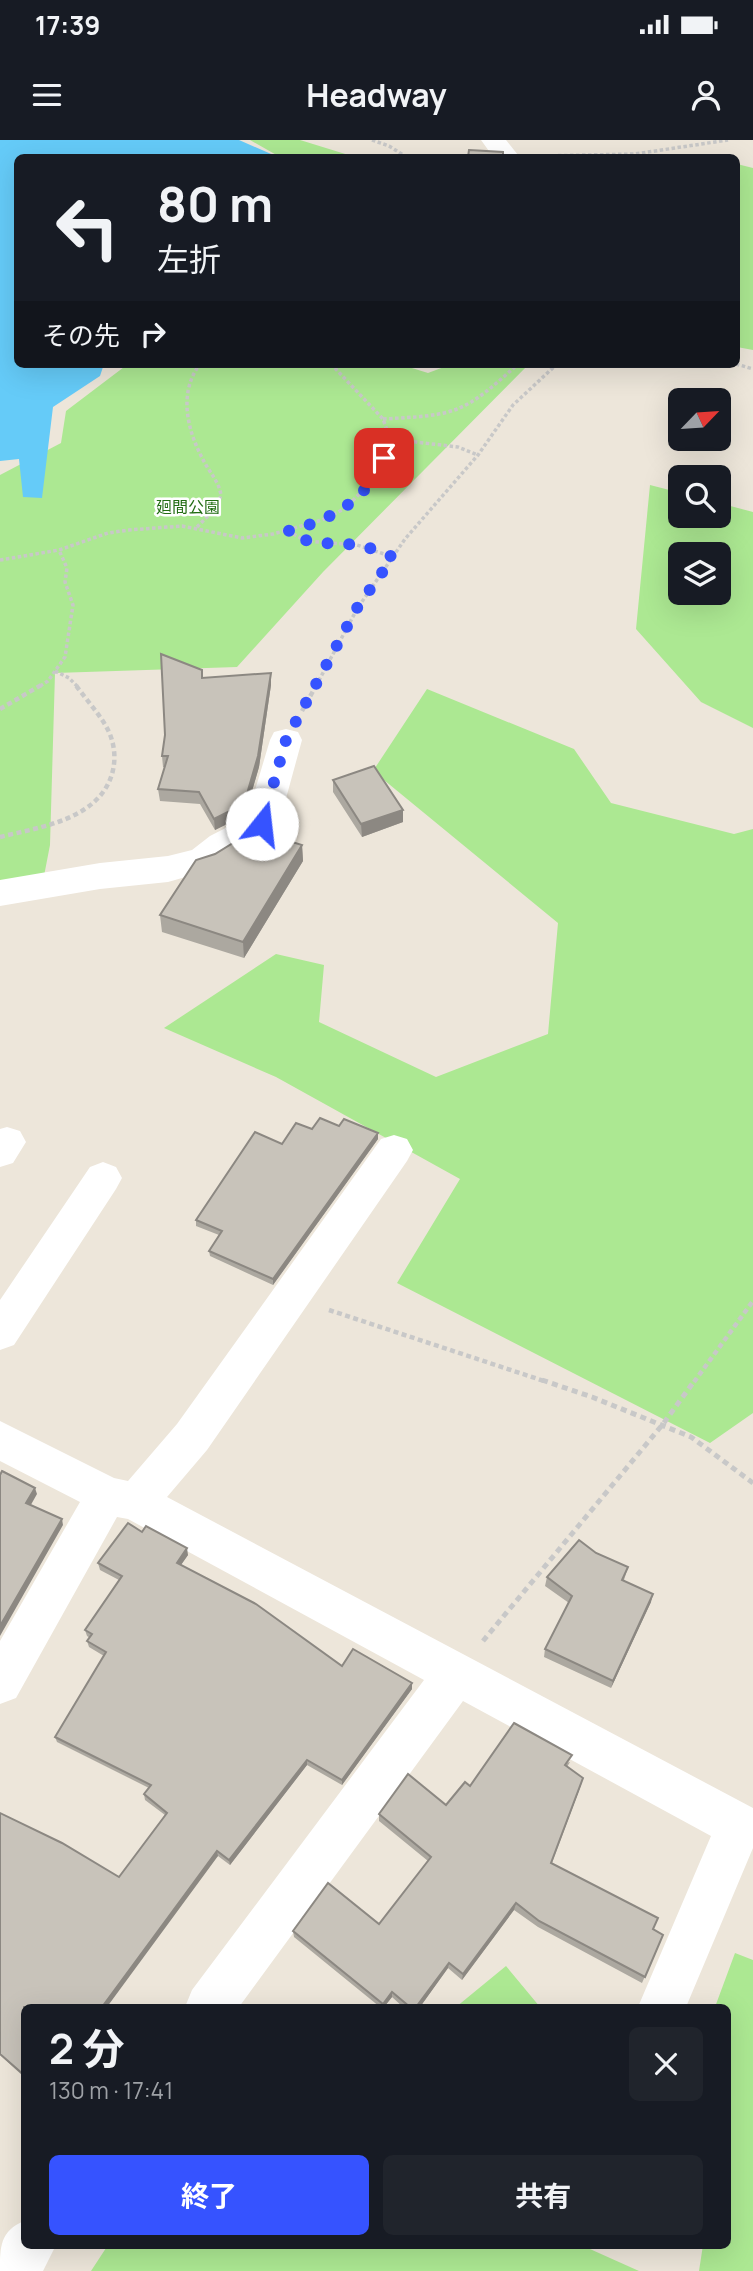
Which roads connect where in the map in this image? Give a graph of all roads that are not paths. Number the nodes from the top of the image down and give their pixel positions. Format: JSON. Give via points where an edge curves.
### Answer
{"nodes":[{"id":1,"x":286,"y":740,"type":"road end"},
{"id":2,"x":0,"y":893,"type":"edge"},
{"id":3,"x":394,"y":1150,"type":"dead end"},
{"id":4,"x":103,"y":1178,"type":"dead end"},
{"id":5,"x":0,"y":1333,"type":"edge"},
{"id":6,"x":0,"y":1440,"type":"edge"},
{"id":7,"x":122,"y":1499,"type":"junction"},
{"id":8,"x":456,"y":1674,"type":"junction"},
{"id":9,"x":0,"y":1683,"type":"edge"},
{"id":10,"x":211,"y":2004,"type":"edge"},
{"id":11,"x":663,"y":2004,"type":"edge"},
{"id":12,"x":27,"y":2249,"type":"edge"},
{"id":13,"x":10,"y":2271,"type":"edge"}],
"edges":[{"from":1,"to":2,"type":"street","via":[[262,824],[203,859],[168,869]]},
{"from":3,"to":7,"type":"street","via":[[192,1437]]},
{"from":4,"to":5,"type":"street"},
{"from":6,"to":7,"type":"street"},
{"from":7,"to":8,"type":"street"},
{"from":7,"to":9,"type":"street"},
{"from":8,"to":10,"type":"street"},
{"from":8,"to":11,"type":"street","via":[[739,1826]]},
{"from":12,"to":13,"type":"street"}]}
